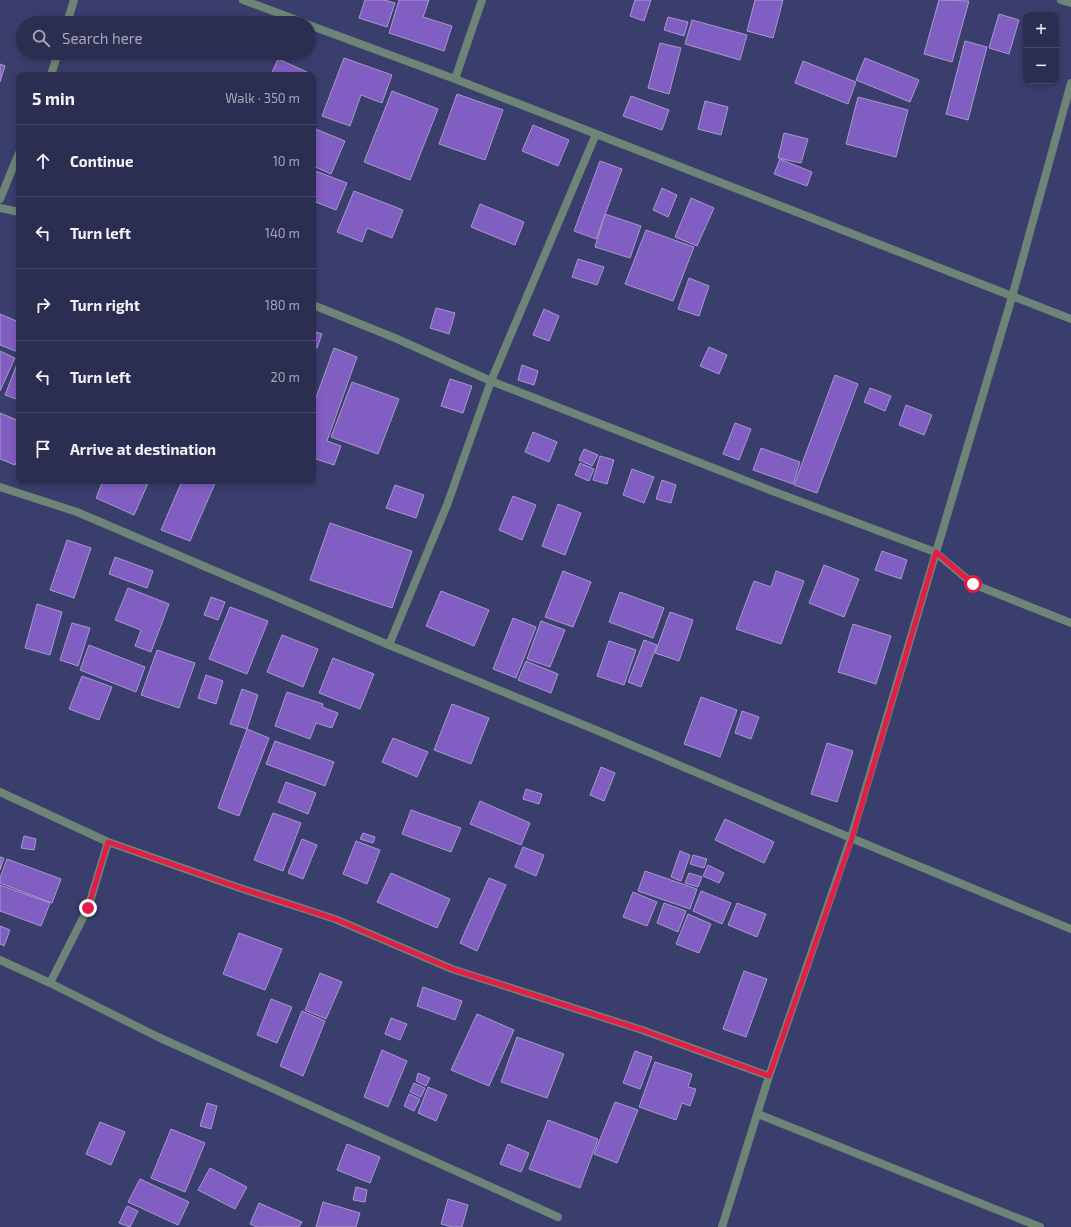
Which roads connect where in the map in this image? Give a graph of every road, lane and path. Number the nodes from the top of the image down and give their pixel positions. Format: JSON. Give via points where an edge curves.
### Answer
{"nodes":[{"id":1,"x":74,"y":0,"type":"edge"},
{"id":2,"x":243,"y":0,"type":"edge"},
{"id":3,"x":482,"y":0,"type":"edge"},
{"id":4,"x":1061,"y":0,"type":"edge"},
{"id":5,"x":1071,"y":3,"type":"edge"},
{"id":6,"x":69,"y":16,"type":"edge"},
{"id":7,"x":286,"y":16,"type":"edge"},
{"id":8,"x":316,"y":28,"type":"edge"},
{"id":9,"x":56,"y":60,"type":"edge"},
{"id":10,"x":52,"y":72,"type":"edge"},
{"id":11,"x":455,"y":79,"type":"junction"},
{"id":12,"x":1071,"y":83,"type":"edge"},
{"id":13,"x":596,"y":134,"type":"junction"},
{"id":14,"x":16,"y":160,"type":"edge"},
{"id":15,"x":0,"y":199,"type":"edge"},
{"id":16,"x":0,"y":208,"type":"edge"},
{"id":17,"x":16,"y":211,"type":"edge"},
{"id":18,"x":1012,"y":297,"type":"junction"},
{"id":19,"x":316,"y":306,"type":"edge"},
{"id":20,"x":1071,"y":319,"type":"edge"},
{"id":21,"x":491,"y":381,"type":"junction"},
{"id":22,"x":0,"y":487,"type":"edge"},
{"id":23,"x":936,"y":552,"type":"junction"},
{"id":24,"x":1071,"y":623,"type":"edge"},
{"id":25,"x":390,"y":645,"type":"junction"},
{"id":26,"x":0,"y":792,"type":"edge"},
{"id":27,"x":852,"y":838,"type":"junction"},
{"id":28,"x":108,"y":842,"type":"junction"},
{"id":29,"x":1071,"y":929,"type":"edge"},
{"id":30,"x":0,"y":960,"type":"edge"},
{"id":31,"x":50,"y":983,"type":"junction"},
{"id":32,"x":769,"y":1076,"type":"junction"},
{"id":33,"x":758,"y":1114,"type":"junction"},
{"id":34,"x":558,"y":1217,"type":"dead end"},
{"id":35,"x":722,"y":1227,"type":"edge"},
{"id":36,"x":1040,"y":1227,"type":"edge"}],
"edges":[{"from":1,"to":6,"type":"street"},
{"from":2,"to":7,"type":"street"},
{"from":3,"to":11,"type":"street"},
{"from":4,"to":5,"type":"street"},
{"from":8,"to":11,"type":"street"},
{"from":9,"to":10,"type":"street"},
{"from":11,"to":13,"type":"street"},
{"from":12,"to":18,"type":"street"},
{"from":13,"to":18,"type":"street"},
{"from":13,"to":21,"type":"street"},
{"from":14,"to":15,"type":"street"},
{"from":16,"to":17,"type":"street"},
{"from":18,"to":20,"type":"street"},
{"from":18,"to":23,"type":"street"},
{"from":19,"to":21,"type":"street"},
{"from":21,"to":23,"type":"street"},
{"from":21,"to":25,"type":"street","via":[[447,504]]},
{"from":22,"to":25,"type":"street","via":[[77,512]]},
{"from":23,"to":24,"type":"street","via":[[973,584]]},
{"from":23,"to":27,"type":"street"},
{"from":25,"to":27,"type":"street"},
{"from":26,"to":28,"type":"street"},
{"from":27,"to":29,"type":"street"},
{"from":27,"to":32,"type":"street"},
{"from":28,"to":31,"type":"street","via":[[88,908]]},
{"from":28,"to":32,"type":"street","via":[[335,919],[452,969],[642,1030]]},
{"from":30,"to":31,"type":"street"},
{"from":31,"to":34,"type":"street","via":[[158,1037]]},
{"from":32,"to":33,"type":"street"},
{"from":33,"to":35,"type":"street"},
{"from":33,"to":36,"type":"street"}]}
